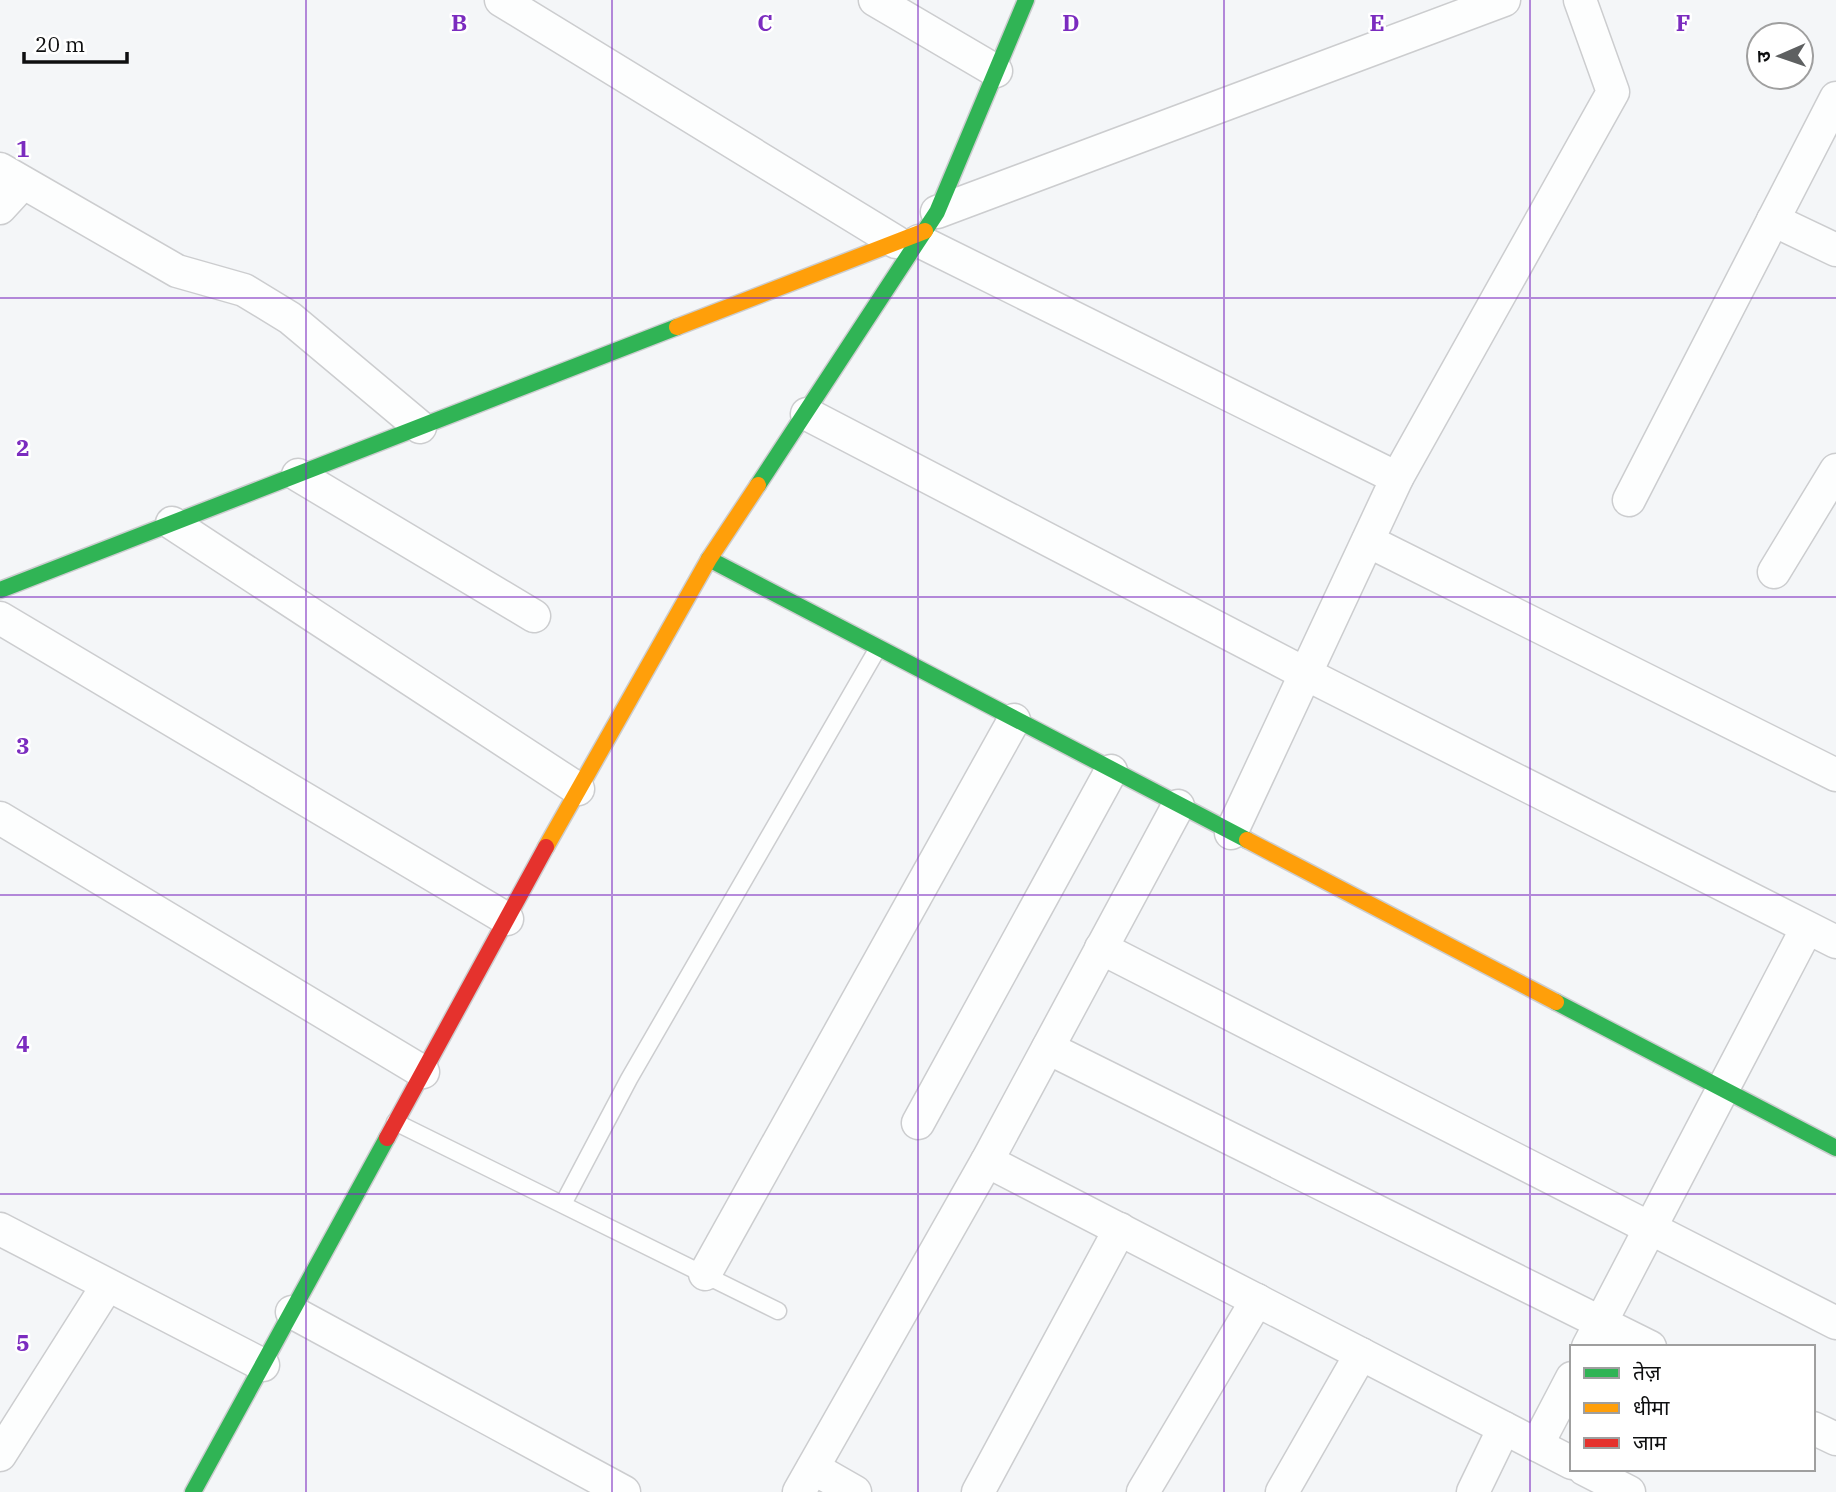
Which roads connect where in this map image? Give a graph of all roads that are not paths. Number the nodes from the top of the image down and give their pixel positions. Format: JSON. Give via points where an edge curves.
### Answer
{"nodes":[{"id":1,"x":501,"y":0,"type":"edge"},
{"id":2,"x":875,"y":0,"type":"edge"},
{"id":3,"x":1026,"y":0,"type":"edge"},
{"id":4,"x":1504,"y":0,"type":"edge"},
{"id":5,"x":1580,"y":0,"type":"edge"},
{"id":6,"x":996,"y":71,"type":"junction"},
{"id":7,"x":1836,"y":98,"type":"edge"},
{"id":8,"x":12,"y":176,"type":"edge"},
{"id":9,"x":0,"y":208,"type":"edge"},
{"id":10,"x":1773,"y":219,"type":"junction"},
{"id":11,"x":919,"y":231,"type":"junction"},
{"id":12,"x":1836,"y":250,"type":"edge"},
{"id":13,"x":807,"y":414,"type":"junction"},
{"id":14,"x":420,"y":427,"type":"junction"},
{"id":15,"x":1836,"y":470,"type":"edge"},
{"id":16,"x":298,"y":475,"type":"junction"},
{"id":17,"x":1397,"y":478,"type":"junction"},
{"id":18,"x":1629,"y":500,"type":"dead end"},
{"id":19,"x":172,"y":523,"type":"junction"},
{"id":20,"x":1368,"y":541,"type":"junction"},
{"id":21,"x":709,"y":559,"type":"junction"},
{"id":22,"x":1774,"y":572,"type":"dead end"},
{"id":23,"x":0,"y":590,"type":"edge"},
{"id":24,"x":534,"y":616,"type":"dead end"},
{"id":25,"x":0,"y":618,"type":"edge"},
{"id":26,"x":877,"y":648,"type":"junction"},
{"id":27,"x":1306,"y":674,"type":"junction"},
{"id":28,"x":1014,"y":720,"type":"junction"},
{"id":29,"x":1111,"y":771,"type":"junction"},
{"id":30,"x":1836,"y":775,"type":"edge"},
{"id":31,"x":578,"y":789,"type":"junction"},
{"id":32,"x":1178,"y":806,"type":"junction"},
{"id":33,"x":0,"y":818,"type":"edge"},
{"id":34,"x":1231,"y":833,"type":"junction"},
{"id":35,"x":506,"y":919,"type":"junction"},
{"id":36,"x":1807,"y":928,"type":"junction"},
{"id":37,"x":1836,"y":942,"type":"edge"},
{"id":38,"x":1101,"y":948,"type":"junction"},
{"id":39,"x":1048,"y":1048,"type":"junction"},
{"id":40,"x":423,"y":1072,"type":"junction"},
{"id":41,"x":1723,"y":1089,"type":"junction"},
{"id":42,"x":396,"y":1122,"type":"junction"},
{"id":43,"x":918,"y":1123,"type":"dead end"},
{"id":44,"x":1836,"y":1147,"type":"edge"},
{"id":45,"x":986,"y":1161,"type":"junction"},
{"id":46,"x":563,"y":1204,"type":"junction"},
{"id":47,"x":1120,"y":1228,"type":"junction"},
{"id":48,"x":1650,"y":1228,"type":"junction"},
{"id":49,"x":0,"y":1229,"type":"edge"},
{"id":50,"x":705,"y":1275,"type":"junction"},
{"id":51,"x":107,"y":1286,"type":"junction"},
{"id":52,"x":1257,"y":1300,"type":"junction"},
{"id":53,"x":778,"y":1311,"type":"dead end"},
{"id":54,"x":292,"y":1312,"type":"junction"},
{"id":55,"x":1836,"y":1323,"type":"edge"},
{"id":56,"x":1595,"y":1335,"type":"edge"},
{"id":57,"x":1641,"y":1345,"type":"edge"},
{"id":58,"x":1361,"y":1354,"type":"junction"},
{"id":59,"x":263,"y":1365,"type":"junction"},
{"id":60,"x":1570,"y":1382,"type":"edge"},
{"id":61,"x":1504,"y":1428,"type":"junction"},
{"id":62,"x":1815,"y":1429,"type":"edge"},
{"id":63,"x":1836,"y":1439,"type":"edge"},
{"id":64,"x":1536,"y":1445,"type":"junction"},
{"id":65,"x":0,"y":1455,"type":"edge"},
{"id":66,"x":1570,"y":1462,"type":"edge"},
{"id":67,"x":1588,"y":1471,"type":"edge"},
{"id":68,"x":806,"y":1480,"type":"edge"},
{"id":69,"x":201,"y":1489,"type":"edge"},
{"id":70,"x":624,"y":1492,"type":"edge"},
{"id":71,"x":855,"y":1492,"type":"edge"},
{"id":72,"x":978,"y":1492,"type":"edge"},
{"id":73,"x":1143,"y":1492,"type":"edge"},
{"id":74,"x":1282,"y":1492,"type":"edge"},
{"id":75,"x":1473,"y":1492,"type":"edge"},
{"id":76,"x":1629,"y":1492,"type":"edge"}],
"edges":[{"from":1,"to":11,"type":"street"},
{"from":2,"to":6,"type":"street"},
{"from":3,"to":6,"type":"street"},
{"from":4,"to":11,"type":"street"},
{"from":5,"to":17,"type":"street","via":[[1613,92]]},
{"from":6,"to":11,"type":"street"},
{"from":7,"to":10,"type":"street"},
{"from":8,"to":9,"type":"street"},
{"from":8,"to":14,"type":"street","via":[[177,271],[244,290],[290,318]]},
{"from":10,"to":12,"type":"street"},
{"from":10,"to":18,"type":"street"},
{"from":11,"to":13,"type":"street"},
{"from":11,"to":14,"type":"street"},
{"from":11,"to":17,"type":"street"},
{"from":13,"to":21,"type":"street"},
{"from":13,"to":27,"type":"street"},
{"from":14,"to":16,"type":"street"},
{"from":15,"to":22,"type":"street"},
{"from":16,"to":19,"type":"street"},
{"from":16,"to":24,"type":"street"},
{"from":17,"to":20,"type":"street"},
{"from":19,"to":23,"type":"street"},
{"from":19,"to":31,"type":"street"},
{"from":20,"to":27,"type":"street"},
{"from":20,"to":30,"type":"street"},
{"from":21,"to":26,"type":"street"},
{"from":21,"to":31,"type":"street"},
{"from":25,"to":35,"type":"street"},
{"from":26,"to":28,"type":"street"},
{"from":26,"to":46,"type":"lane","via":[[629,1079]]},
{"from":27,"to":34,"type":"street"},
{"from":27,"to":36,"type":"street"},
{"from":28,"to":29,"type":"street"},
{"from":28,"to":50,"type":"street"},
{"from":29,"to":32,"type":"street"},
{"from":29,"to":43,"type":"street"},
{"from":31,"to":35,"type":"street"},
{"from":32,"to":34,"type":"street"},
{"from":32,"to":38,"type":"street"},
{"from":33,"to":40,"type":"street"},
{"from":34,"to":41,"type":"street"},
{"from":35,"to":40,"type":"street"},
{"from":36,"to":37,"type":"street"},
{"from":36,"to":41,"type":"street"},
{"from":38,"to":39,"type":"street"},
{"from":38,"to":48,"type":"street"},
{"from":39,"to":45,"type":"street"},
{"from":39,"to":56,"type":"street"},
{"from":40,"to":42,"type":"street"},
{"from":41,"to":44,"type":"street"},
{"from":41,"to":48,"type":"street"},
{"from":42,"to":46,"type":"lane"},
{"from":42,"to":54,"type":"street"},
{"from":45,"to":47,"type":"street"},
{"from":45,"to":68,"type":"street"},
{"from":46,"to":50,"type":"lane"},
{"from":47,"to":52,"type":"street"},
{"from":47,"to":72,"type":"street"},
{"from":48,"to":55,"type":"street"},
{"from":48,"to":56,"type":"street"},
{"from":49,"to":51,"type":"street"},
{"from":50,"to":53,"type":"lane"},
{"from":51,"to":59,"type":"street"},
{"from":51,"to":65,"type":"street"},
{"from":52,"to":58,"type":"street"},
{"from":52,"to":73,"type":"street"},
{"from":54,"to":59,"type":"street"},
{"from":54,"to":70,"type":"street"},
{"from":56,"to":57,"type":"street"},
{"from":58,"to":61,"type":"street"},
{"from":58,"to":74,"type":"street"},
{"from":59,"to":69,"type":"street"},
{"from":60,"to":64,"type":"street"},
{"from":61,"to":64,"type":"street"},
{"from":61,"to":75,"type":"street"},
{"from":62,"to":63,"type":"street"},
{"from":64,"to":66,"type":"street"},
{"from":67,"to":76,"type":"street"},
{"from":68,"to":71,"type":"street"}]}
